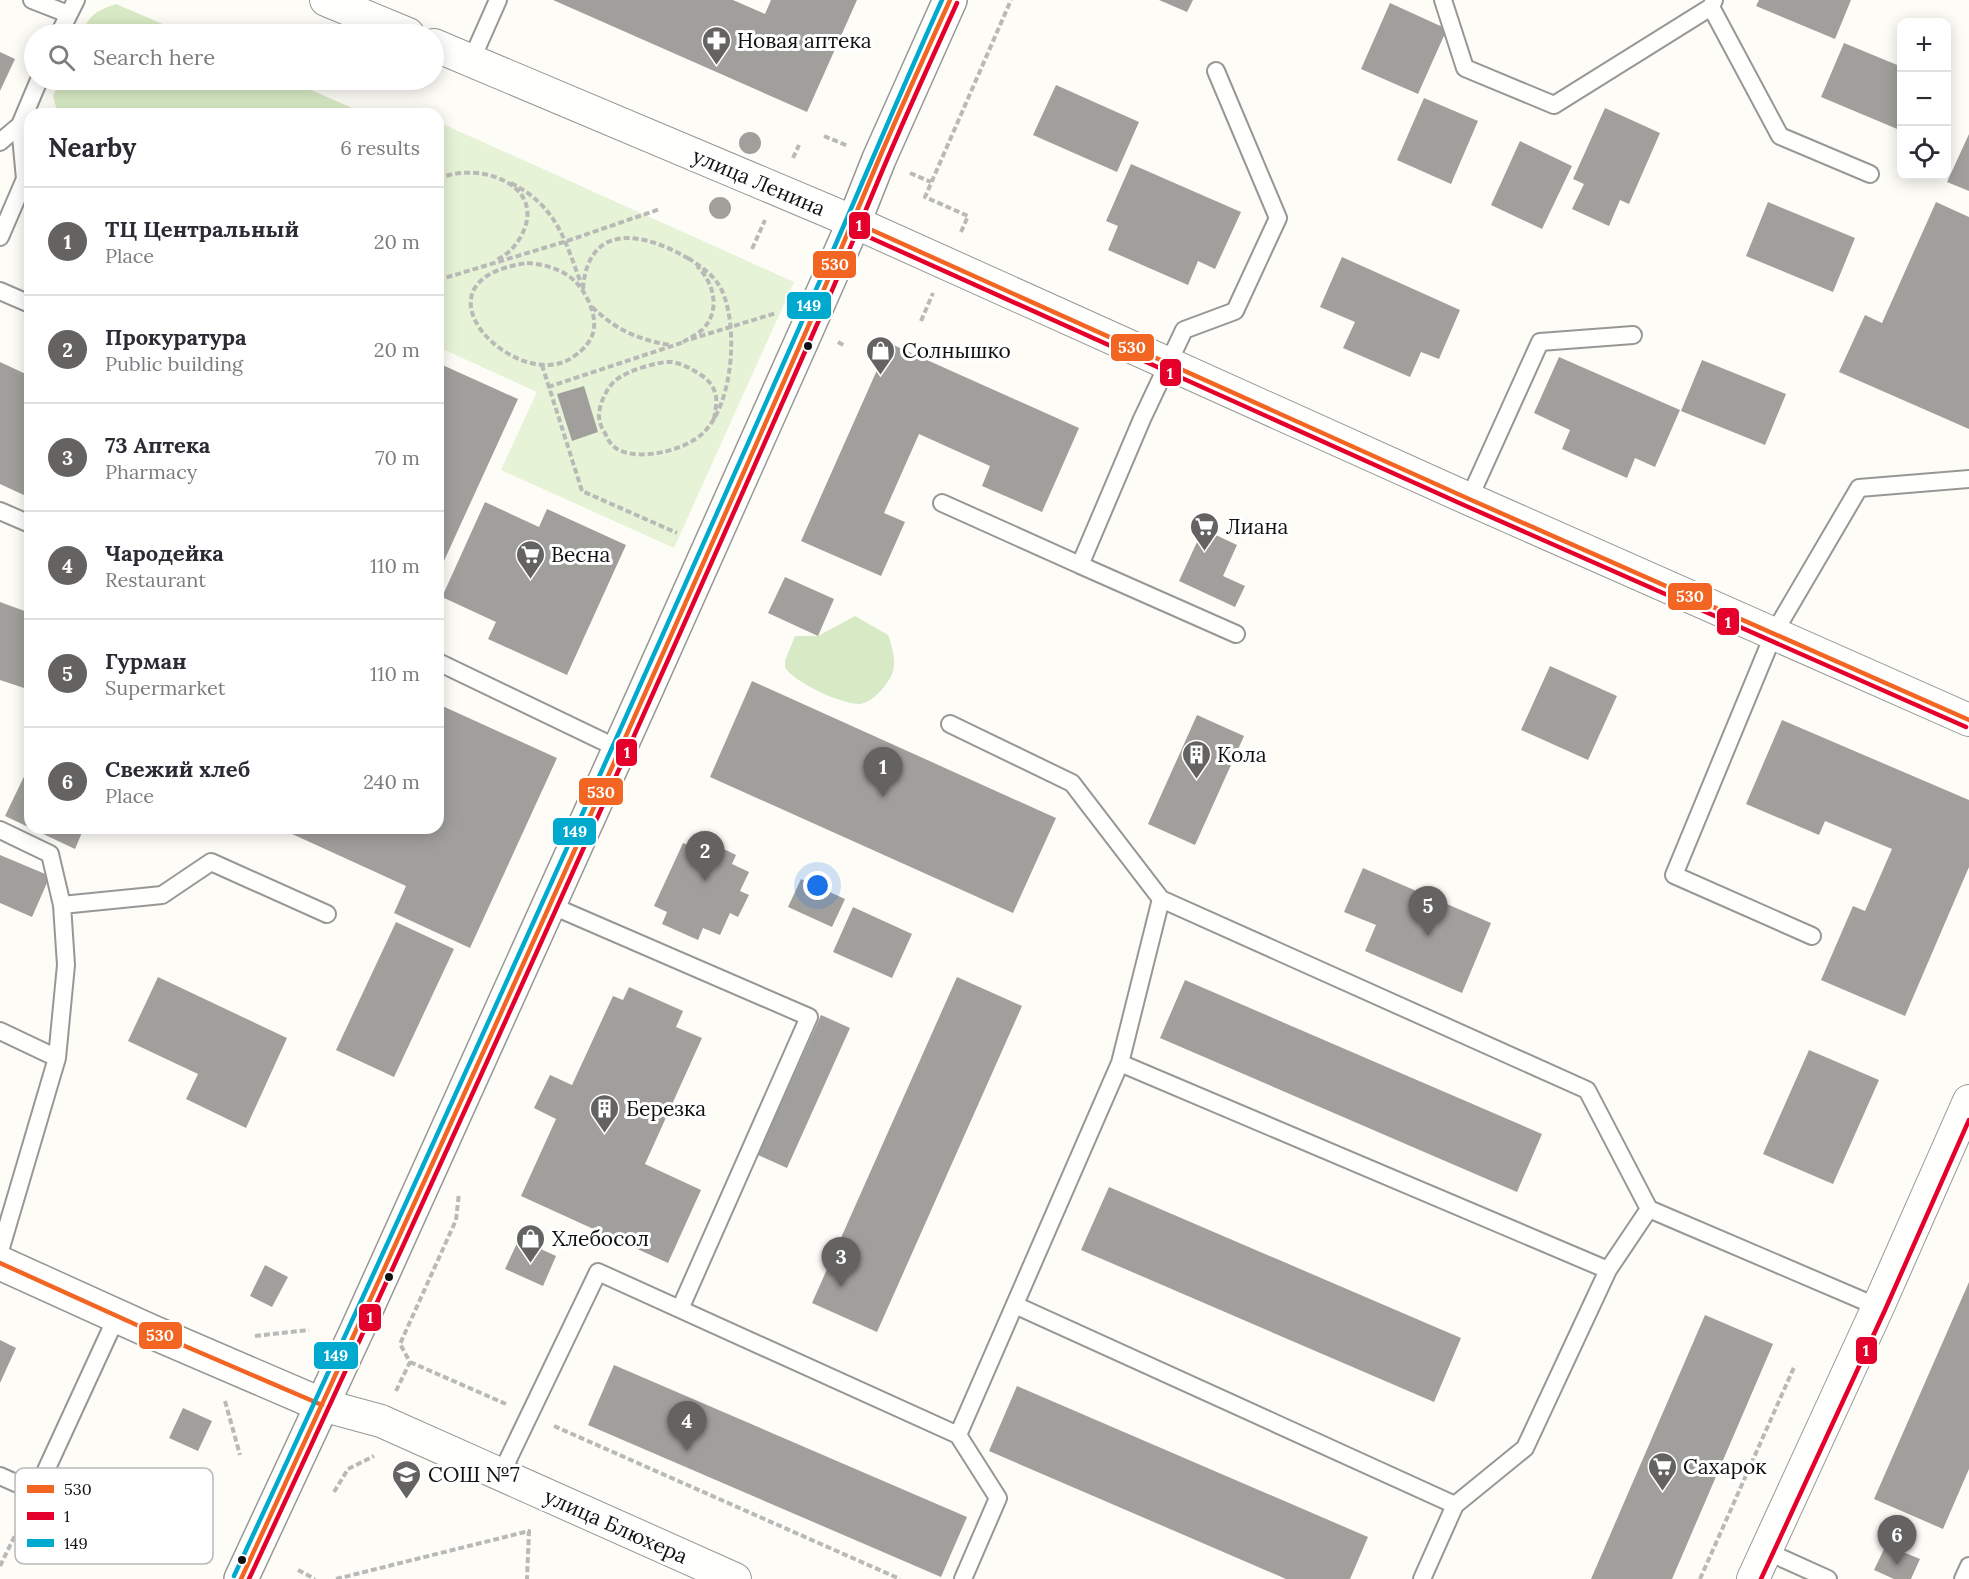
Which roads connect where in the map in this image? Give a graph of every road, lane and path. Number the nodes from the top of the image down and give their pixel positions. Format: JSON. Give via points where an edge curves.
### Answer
{"nodes":[{"id":1,"x":32,"y":0,"type":"edge"},
{"id":2,"x":326,"y":0,"type":"edge"},
{"id":3,"x":498,"y":0,"type":"edge"},
{"id":4,"x":950,"y":0,"type":"edge"},
{"id":5,"x":1011,"y":0,"type":"edge"},
{"id":6,"x":1443,"y":0,"type":"edge"},
{"id":7,"x":1713,"y":3,"type":"edge"},
{"id":8,"x":72,"y":7,"type":"edge"},
{"id":9,"x":64,"y":24,"type":"edge"},
{"id":10,"x":384,"y":24,"type":"edge"},
{"id":11,"x":444,"y":49,"type":"edge"},
{"id":12,"x":471,"y":61,"type":"junction"},
{"id":13,"x":1216,"y":71,"type":"dead end"},
{"id":14,"x":35,"y":90,"type":"edge"},
{"id":15,"x":27,"y":108,"type":"edge"},
{"id":16,"x":24,"y":116,"type":"edge"},
{"id":17,"x":20,"y":125,"type":"junction"},
{"id":18,"x":0,"y":142,"type":"edge"},
{"id":19,"x":24,"y":161,"type":"edge"},
{"id":20,"x":1870,"y":174,"type":"dead end"},
{"id":21,"x":444,"y":176,"type":"edge"},
{"id":22,"x":503,"y":179,"type":"junction"},
{"id":23,"x":24,"y":183,"type":"edge"},
{"id":24,"x":660,"y":209,"type":"dead end"},
{"id":25,"x":854,"y":222,"type":"junction"},
{"id":26,"x":0,"y":237,"type":"edge"},
{"id":27,"x":567,"y":241,"type":"junction"},
{"id":28,"x":688,"y":258,"type":"junction"},
{"id":29,"x":947,"y":264,"type":"junction"},
{"id":30,"x":482,"y":267,"type":"junction"},
{"id":31,"x":444,"y":277,"type":"edge"},
{"id":32,"x":583,"y":290,"type":"junction"},
{"id":33,"x":0,"y":291,"type":"edge"},
{"id":34,"x":24,"y":301,"type":"edge"},
{"id":35,"x":590,"y":305,"type":"junction"},
{"id":36,"x":782,"y":311,"type":"dead end"},
{"id":37,"x":921,"y":321,"type":"dead end"},
{"id":38,"x":730,"y":327,"type":"junction"},
{"id":39,"x":1633,"y":335,"type":"dead end"},
{"id":40,"x":683,"y":342,"type":"junction"},
{"id":41,"x":670,"y":346,"type":"junction"},
{"id":42,"x":1168,"y":363,"type":"junction"},
{"id":43,"x":542,"y":365,"type":"junction"},
{"id":44,"x":548,"y":387,"type":"junction"},
{"id":45,"x":714,"y":419,"type":"junction"},
{"id":46,"x":1969,"y":479,"type":"edge"},
{"id":47,"x":1469,"y":499,"type":"junction"},
{"id":48,"x":942,"y":503,"type":"dead end"},
{"id":49,"x":0,"y":511,"type":"edge"},
{"id":50,"x":24,"y":521,"type":"edge"},
{"id":51,"x":680,"y":535,"type":"dead end"},
{"id":52,"x":1080,"y":565,"type":"junction"},
{"id":53,"x":1774,"y":633,"type":"junction"},
{"id":54,"x":1236,"y":634,"type":"dead end"},
{"id":55,"x":444,"y":665,"type":"edge"},
{"id":56,"x":1969,"y":720,"type":"edge"},
{"id":57,"x":950,"y":724,"type":"dead end"},
{"id":58,"x":619,"y":749,"type":"junction"},
{"id":59,"x":0,"y":830,"type":"edge"},
{"id":60,"x":1161,"y":898,"type":"junction"},
{"id":61,"x":548,"y":904,"type":"junction"},
{"id":62,"x":62,"y":905,"type":"junction"},
{"id":63,"x":327,"y":914,"type":"dead end"},
{"id":64,"x":1812,"y":936,"type":"dead end"},
{"id":65,"x":0,"y":1031,"type":"edge"},
{"id":66,"x":57,"y":1058,"type":"junction"},
{"id":67,"x":1120,"y":1063,"type":"junction"},
{"id":68,"x":1969,"y":1101,"type":"edge"},
{"id":69,"x":459,"y":1189,"type":"dead end"},
{"id":70,"x":1649,"y":1209,"type":"junction"},
{"id":71,"x":0,"y":1251,"type":"edge"},
{"id":72,"x":0,"y":1263,"type":"edge"},
{"id":73,"x":1608,"y":1270,"type":"junction"},
{"id":74,"x":1015,"y":1305,"type":"junction"},
{"id":75,"x":1878,"y":1307,"type":"junction"},
{"id":76,"x":680,"y":1309,"type":"junction"},
{"id":77,"x":117,"y":1316,"type":"junction"},
{"id":78,"x":411,"y":1362,"type":"junction"},
{"id":79,"x":1795,"y":1365,"type":"dead end"},
{"id":80,"x":224,"y":1397,"type":"dead end"},
{"id":81,"x":322,"y":1405,"type":"junction"},
{"id":82,"x":529,"y":1415,"type":"junction"},
{"id":83,"x":381,"y":1421,"type":"junction"},
{"id":84,"x":958,"y":1435,"type":"junction"},
{"id":85,"x":240,"y":1455,"type":"dead end"},
{"id":86,"x":364,"y":1461,"type":"dead end"},
{"id":87,"x":47,"y":1468,"type":"edge"},
{"id":88,"x":501,"y":1474,"type":"junction"},
{"id":89,"x":0,"y":1476,"type":"edge"},
{"id":90,"x":15,"y":1483,"type":"edge"},
{"id":91,"x":1455,"y":1504,"type":"junction"},
{"id":92,"x":15,"y":1535,"type":"edge"},
{"id":93,"x":1766,"y":1551,"type":"junction"},
{"id":94,"x":0,"y":1566,"type":"edge"},
{"id":95,"x":1969,"y":1566,"type":"edge"},
{"id":96,"x":298,"y":1570,"type":"dead end"},
{"id":97,"x":241,"y":1579,"type":"edge"},
{"id":98,"x":315,"y":1579,"type":"edge"},
{"id":99,"x":336,"y":1579,"type":"edge"},
{"id":100,"x":527,"y":1579,"type":"edge"},
{"id":101,"x":735,"y":1579,"type":"edge"},
{"id":102,"x":900,"y":1579,"type":"edge"},
{"id":103,"x":963,"y":1579,"type":"edge"},
{"id":104,"x":1422,"y":1579,"type":"edge"},
{"id":105,"x":1700,"y":1579,"type":"edge"},
{"id":106,"x":1753,"y":1579,"type":"edge"},
{"id":107,"x":1828,"y":1579,"type":"edge"},
{"id":108,"x":1963,"y":1579,"type":"edge"}],
"edges":[{"from":1,"to":8,"type":"lane"},
{"from":2,"to":10,"type":"street"},
{"from":3,"to":12,"type":"lane"},
{"from":4,"to":25,"type":"street"},
{"from":5,"to":29,"type":"path","via":[[925,197],[968,216]]},
{"from":6,"to":7,"type":"lane","via":[[1465,68],[1554,105]]},
{"from":7,"to":20,"type":"lane","via":[[1780,136]]},
{"from":8,"to":9,"type":"lane"},
{"from":11,"to":12,"type":"street","name":"улица Ленина"},
{"from":12,"to":25,"type":"street","name":"улица Ленина"},
{"from":13,"to":42,"type":"lane","via":[[1278,218],[1235,311],[1184,330]]},
{"from":14,"to":15,"type":"lane"},
{"from":16,"to":17,"type":"lane"},
{"from":17,"to":18,"type":"lane"},
{"from":17,"to":19,"type":"lane"},
{"from":21,"to":22,"type":"path","via":[[475,172]]},
{"from":22,"to":27,"type":"path","via":[[540,203]]},
{"from":22,"to":30,"type":"path","via":[[526,203],[526,225],[514,248]]},
{"from":23,"to":26,"type":"lane"},
{"from":24,"to":27,"type":"path"},
{"from":25,"to":29,"type":"street","name":"улица Ленина"},
{"from":25,"to":58,"type":"street"},
{"from":27,"to":30,"type":"path"},
{"from":27,"to":32,"type":"path"},
{"from":28,"to":32,"type":"path","via":[[647,240],[625,236],[595,253],[587,267]]},
{"from":28,"to":38,"type":"path","via":[[712,275],[723,293]]},
{"from":28,"to":40,"type":"path","via":[[706,275],[714,292],[714,306],[712,318],[702,331]]},
{"from":29,"to":37,"type":"path"},
{"from":29,"to":42,"type":"street","name":"улица Ленина"},
{"from":30,"to":31,"type":"path"},
{"from":32,"to":35,"type":"path"},
{"from":32,"to":43,"type":"path","via":[[561,272],[527,263],[498,269],[474,291],[471,315],[484,336],[522,360]]},
{"from":33,"to":34,"type":"lane"},
{"from":35,"to":41,"type":"path","via":[[632,336]]},
{"from":35,"to":43,"type":"path","via":[[595,326],[587,344],[561,364]]},
{"from":36,"to":38,"type":"path"},
{"from":38,"to":40,"type":"path"},
{"from":38,"to":45,"type":"path","via":[[727,386]]},
{"from":39,"to":47,"type":"lane","via":[[1540,342]]},
{"from":40,"to":41,"type":"path"},
{"from":41,"to":44,"type":"path"},
{"from":42,"to":47,"type":"street","name":"улица Ленина"},
{"from":42,"to":52,"type":"lane"},
{"from":43,"to":44,"type":"path"},
{"from":44,"to":51,"type":"path","via":[[582,491]]},
{"from":45,"to":45,"type":"path","via":[[704,433],[687,444],[642,456],[619,450],[610,443],[599,417],[601,404],[616,380],[660,362],[670,362],[689,367],[711,384],[716,398]]},
{"from":46,"to":53,"type":"lane","via":[[1859,488]]},
{"from":47,"to":53,"type":"street","name":"улица Ленина"},
{"from":48,"to":52,"type":"lane"},
{"from":49,"to":50,"type":"lane"},
{"from":52,"to":54,"type":"lane"},
{"from":53,"to":56,"type":"street","name":"улица Ленина"},
{"from":53,"to":64,"type":"lane","via":[[1674,874]]},
{"from":55,"to":58,"type":"lane"},
{"from":57,"to":60,"type":"lane","via":[[1072,783]]},
{"from":58,"to":61,"type":"street"},
{"from":59,"to":62,"type":"lane","via":[[50,854]]},
{"from":60,"to":67,"type":"lane"},
{"from":60,"to":70,"type":"lane","via":[[1587,1090]]},
{"from":61,"to":76,"type":"lane","via":[[809,1017]]},
{"from":61,"to":81,"type":"street"},
{"from":62,"to":63,"type":"lane","via":[[162,895],[211,862]]},
{"from":62,"to":66,"type":"lane","via":[[66,965]]},
{"from":65,"to":66,"type":"lane"},
{"from":66,"to":71,"type":"lane"},
{"from":67,"to":73,"type":"lane"},
{"from":67,"to":74,"type":"lane"},
{"from":68,"to":75,"type":"street"},
{"from":69,"to":78,"type":"path","via":[[456,1220],[400,1344]]},
{"from":70,"to":73,"type":"lane"},
{"from":70,"to":75,"type":"lane"},
{"from":72,"to":77,"type":"street","name":"улица Блюхера"},
{"from":73,"to":91,"type":"lane","via":[[1525,1448]]},
{"from":74,"to":84,"type":"lane"},
{"from":74,"to":91,"type":"lane"},
{"from":75,"to":93,"type":"street"},
{"from":76,"to":82,"type":"lane","via":[[598,1272]]},
{"from":76,"to":84,"type":"lane"},
{"from":77,"to":81,"type":"street","name":"улица Блюхера"},
{"from":77,"to":87,"type":"lane"},
{"from":78,"to":82,"type":"path"},
{"from":78,"to":83,"type":"path"},
{"from":79,"to":105,"type":"path"},
{"from":80,"to":85,"type":"path"},
{"from":81,"to":83,"type":"street","name":"улица Блюхера"},
{"from":81,"to":97,"type":"street"},
{"from":82,"to":88,"type":"lane"},
{"from":82,"to":102,"type":"path"},
{"from":83,"to":86,"type":"path"},
{"from":83,"to":88,"type":"street","name":"улица Блюхера"},
{"from":84,"to":103,"type":"lane","via":[[998,1498]]},
{"from":88,"to":101,"type":"street","name":"улица Блюхера"},
{"from":89,"to":90,"type":"lane"},
{"from":91,"to":104,"type":"lane"},
{"from":92,"to":94,"type":"path"},
{"from":93,"to":106,"type":"street"},
{"from":93,"to":107,"type":"lane"},
{"from":95,"to":108,"type":"lane"},
{"from":96,"to":98,"type":"path"},
{"from":99,"to":100,"type":"path","via":[[529,1531]]}]}
